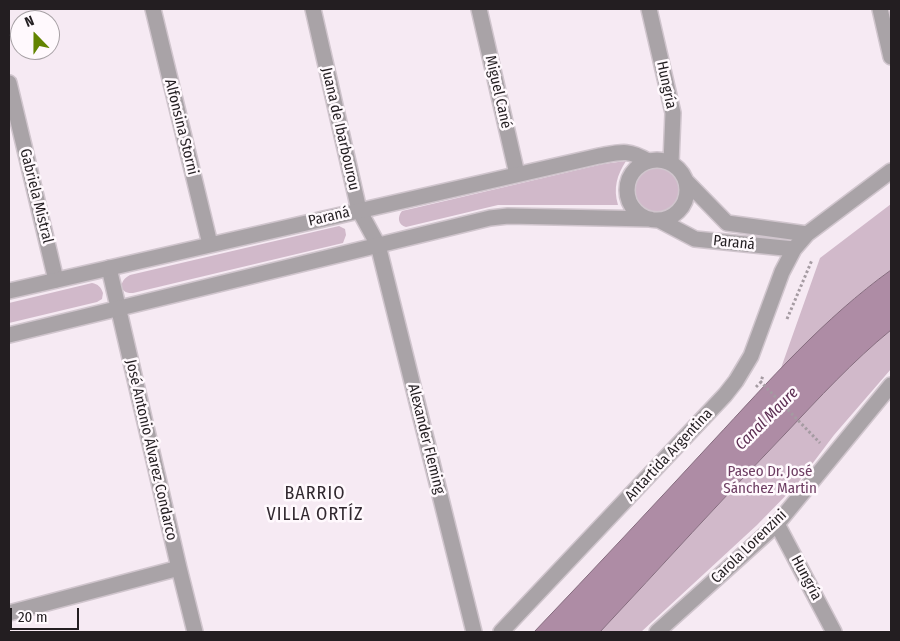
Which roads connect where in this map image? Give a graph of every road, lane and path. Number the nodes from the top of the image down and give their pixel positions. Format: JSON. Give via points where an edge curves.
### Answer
{"nodes":[{"id":1,"x":153,"y":9,"type":"edge"},
{"id":2,"x":313,"y":9,"type":"edge"},
{"id":3,"x":478,"y":9,"type":"edge"},
{"id":4,"x":648,"y":9,"type":"edge"},
{"id":5,"x":880,"y":9,"type":"edge"},
{"id":6,"x":891,"y":57,"type":"edge"},
{"id":7,"x":9,"y":83,"type":"edge"},
{"id":8,"x":648,"y":161,"type":"junction"},
{"id":9,"x":671,"y":163,"type":"junction"},
{"id":10,"x":891,"y":172,"type":"edge"},
{"id":11,"x":517,"y":174,"type":"junction"},
{"id":12,"x":686,"y":181,"type":"junction"},
{"id":13,"x":359,"y":210,"type":"junction"},
{"id":14,"x":654,"y":220,"type":"junction"},
{"id":15,"x":807,"y":234,"type":"junction"},
{"id":16,"x":210,"y":244,"type":"junction"},
{"id":17,"x":378,"y":245,"type":"junction"},
{"id":18,"x":794,"y":249,"type":"junction"},
{"id":19,"x":109,"y":268,"type":"junction"},
{"id":20,"x":56,"y":280,"type":"junction"},
{"id":21,"x":9,"y":291,"type":"edge"},
{"id":22,"x":118,"y":309,"type":"junction"},
{"id":23,"x":9,"y":335,"type":"edge"},
{"id":24,"x":891,"y":385,"type":"edge"},
{"id":25,"x":764,"y":386,"type":"dead end"},
{"id":26,"x":833,"y":456,"type":"junction"},
{"id":27,"x":777,"y":524,"type":"junction"},
{"id":28,"x":179,"y":568,"type":"junction"},
{"id":29,"x":9,"y":613,"type":"edge"},
{"id":30,"x":195,"y":632,"type":"edge"},
{"id":31,"x":474,"y":632,"type":"edge"},
{"id":32,"x":501,"y":632,"type":"edge"},
{"id":33,"x":657,"y":632,"type":"edge"},
{"id":34,"x":834,"y":632,"type":"edge"}],
"edges":[{"from":1,"to":16,"type":"street","name":"Alfonsina Storni"},
{"from":2,"to":13,"type":"street","name":"Juana de Ibarbourou"},
{"from":3,"to":11,"type":"street","name":"Miguel Cané"},
{"from":4,"to":9,"type":"street","name":"Hungría","via":[[673,113]]},
{"from":5,"to":6,"type":"street"},
{"from":7,"to":20,"type":"street","name":"Gabriela Mistral"},
{"from":8,"to":9,"type":"street"},
{"from":8,"to":11,"type":"street","name":"Paraná","via":[[631,152],[623,152]]},
{"from":8,"to":14,"type":"street","via":[[633,173],[627,192],[634,210]]},
{"from":9,"to":12,"type":"street"},
{"from":10,"to":15,"type":"street"},
{"from":11,"to":13,"type":"street","name":"Paraná"},
{"from":12,"to":14,"type":"street","via":[[688,190],[682,207],[668,218]]},
{"from":12,"to":15,"type":"street","name":"Paraná","via":[[727,224]]},
{"from":13,"to":16,"type":"street","name":"Paraná"},
{"from":13,"to":17,"type":"street","name":"Juana de Ibarbourou"},
{"from":14,"to":17,"type":"street","name":"Paraná","via":[[499,217]]},
{"from":14,"to":18,"type":"street","name":"Paraná","via":[[695,239]]},
{"from":15,"to":18,"type":"street"},
{"from":16,"to":19,"type":"street","name":"Paraná"},
{"from":17,"to":22,"type":"street","name":"Paraná"},
{"from":17,"to":31,"type":"street","name":"Alexander Fleming"},
{"from":18,"to":32,"type":"street","name":"Antartida Argentina","via":[[782,272],[751,356],[736,381]]},
{"from":19,"to":20,"type":"street","name":"Paraná"},
{"from":19,"to":22,"type":"street","name":"José Antonio Álvarez Condarco"},
{"from":20,"to":21,"type":"street","name":"Paraná"},
{"from":22,"to":23,"type":"street","name":"Paraná"},
{"from":22,"to":28,"type":"street","name":"José Antonio Álvarez Condarco"},
{"from":24,"to":26,"type":"street","name":"Carola Lorenzini"},
{"from":25,"to":26,"type":"path"},
{"from":26,"to":27,"type":"street","name":"Carola Lorenzini"},
{"from":27,"to":33,"type":"street","name":"Carola Lorenzini"},
{"from":27,"to":34,"type":"street","name":"Hungría"},
{"from":28,"to":29,"type":"street"},
{"from":28,"to":30,"type":"street","name":"José Antonio Álvarez Condarco"}]}
